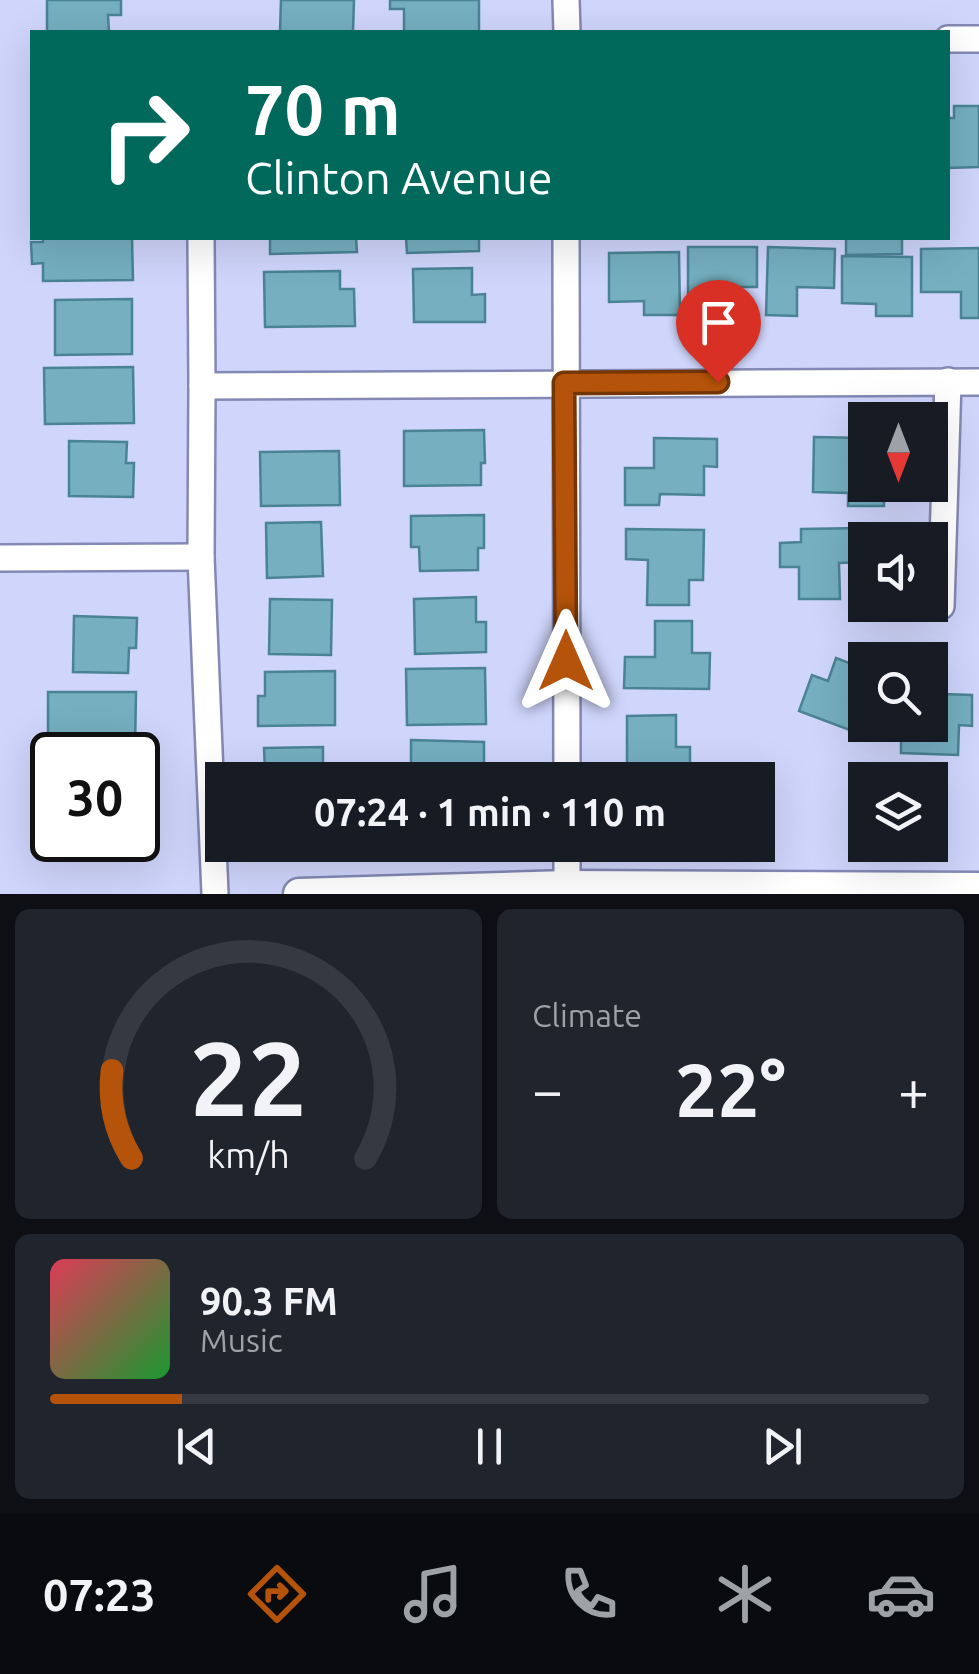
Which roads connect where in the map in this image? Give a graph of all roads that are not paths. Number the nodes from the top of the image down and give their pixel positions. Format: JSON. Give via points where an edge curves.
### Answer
{"nodes":[{"id":1,"x":566,"y":0,"type":"edge"},
{"id":2,"x":567,"y":30,"type":"edge"},
{"id":3,"x":950,"y":38,"type":"edge"},
{"id":4,"x":979,"y":39,"type":"edge"},
{"id":5,"x":201,"y":240,"type":"edge"},
{"id":6,"x":566,"y":240,"type":"edge"},
{"id":7,"x":948,"y":381,"type":"junction"},
{"id":8,"x":979,"y":382,"type":"edge"},
{"id":9,"x":564,"y":383,"type":"junction"},
{"id":10,"x":202,"y":386,"type":"junction"},
{"id":11,"x":944,"y":522,"type":"edge"},
{"id":12,"x":201,"y":557,"type":"junction"},
{"id":13,"x":0,"y":558,"type":"edge"},
{"id":14,"x":567,"y":762,"type":"edge"},
{"id":15,"x":567,"y":862,"type":"edge"},
{"id":16,"x":979,"y":888,"type":"edge"},
{"id":17,"x":567,"y":890,"type":"edge"},
{"id":18,"x":215,"y":894,"type":"edge"},
{"id":19,"x":298,"y":894,"type":"edge"}],
"edges":[{"from":1,"to":2,"type":"street"},
{"from":3,"to":4,"type":"street"},
{"from":5,"to":10,"type":"street"},
{"from":6,"to":9,"type":"street"},
{"from":7,"to":8,"type":"street"},
{"from":7,"to":9,"type":"street"},
{"from":7,"to":11,"type":"street"},
{"from":9,"to":10,"type":"street"},
{"from":9,"to":14,"type":"street"},
{"from":10,"to":12,"type":"street"},
{"from":12,"to":13,"type":"street"},
{"from":12,"to":18,"type":"street"},
{"from":15,"to":17,"type":"street"},
{"from":16,"to":17,"type":"street"},
{"from":17,"to":19,"type":"street"}]}
